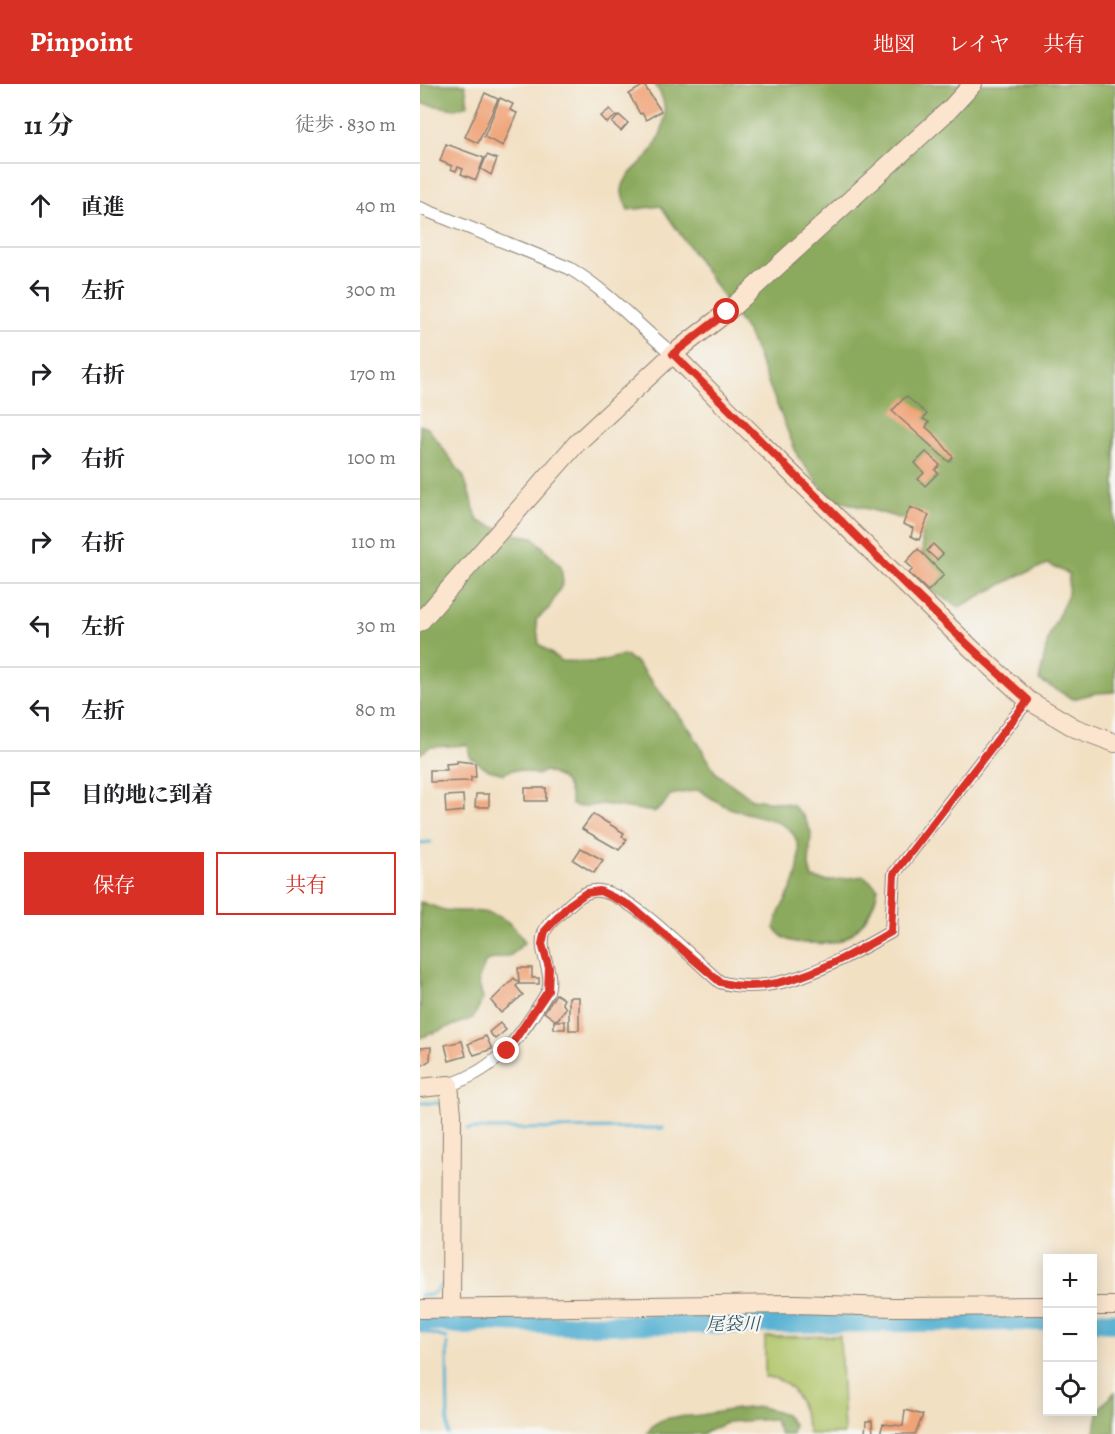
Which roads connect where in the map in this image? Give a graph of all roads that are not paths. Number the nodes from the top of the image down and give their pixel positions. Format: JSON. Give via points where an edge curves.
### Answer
{"nodes":[{"id":1,"x":973,"y":84,"type":"edge"},
{"id":2,"x":420,"y":208,"type":"edge"},
{"id":3,"x":673,"y":354,"type":"junction"},
{"id":4,"x":420,"y":622,"type":"edge"},
{"id":5,"x":1028,"y":700,"type":"junction"},
{"id":6,"x":1115,"y":743,"type":"edge"},
{"id":7,"x":449,"y":1085,"type":"junction"},
{"id":8,"x":420,"y":1089,"type":"edge"},
{"id":9,"x":1043,"y":1306,"type":"edge"},
{"id":10,"x":1097,"y":1306,"type":"edge"},
{"id":11,"x":1115,"y":1306,"type":"edge"},
{"id":12,"x":420,"y":1309,"type":"edge"},
{"id":13,"x":451,"y":1310,"type":"junction"}],
"edges":[{"from":1,"to":3,"type":"street","via":[[727,312]]},
{"from":2,"to":3,"type":"street","via":[[569,268],[591,281]]},
{"from":3,"to":4,"type":"street","via":[[576,444]]},
{"from":3,"to":5,"type":"street"},
{"from":5,"to":6,"type":"street","via":[[1075,728]]},
{"from":5,"to":7,"type":"street","via":[[894,874],[891,932],[809,975],[738,987],[720,982],[631,906],[600,891],[586,893],[545,931],[542,944],[551,981],[513,1044],[494,1064]]},
{"from":7,"to":8,"type":"street"},
{"from":7,"to":13,"type":"street"},
{"from":9,"to":13,"type":"street","via":[[794,1304]]},
{"from":10,"to":11,"type":"street"},
{"from":12,"to":13,"type":"street"}]}
